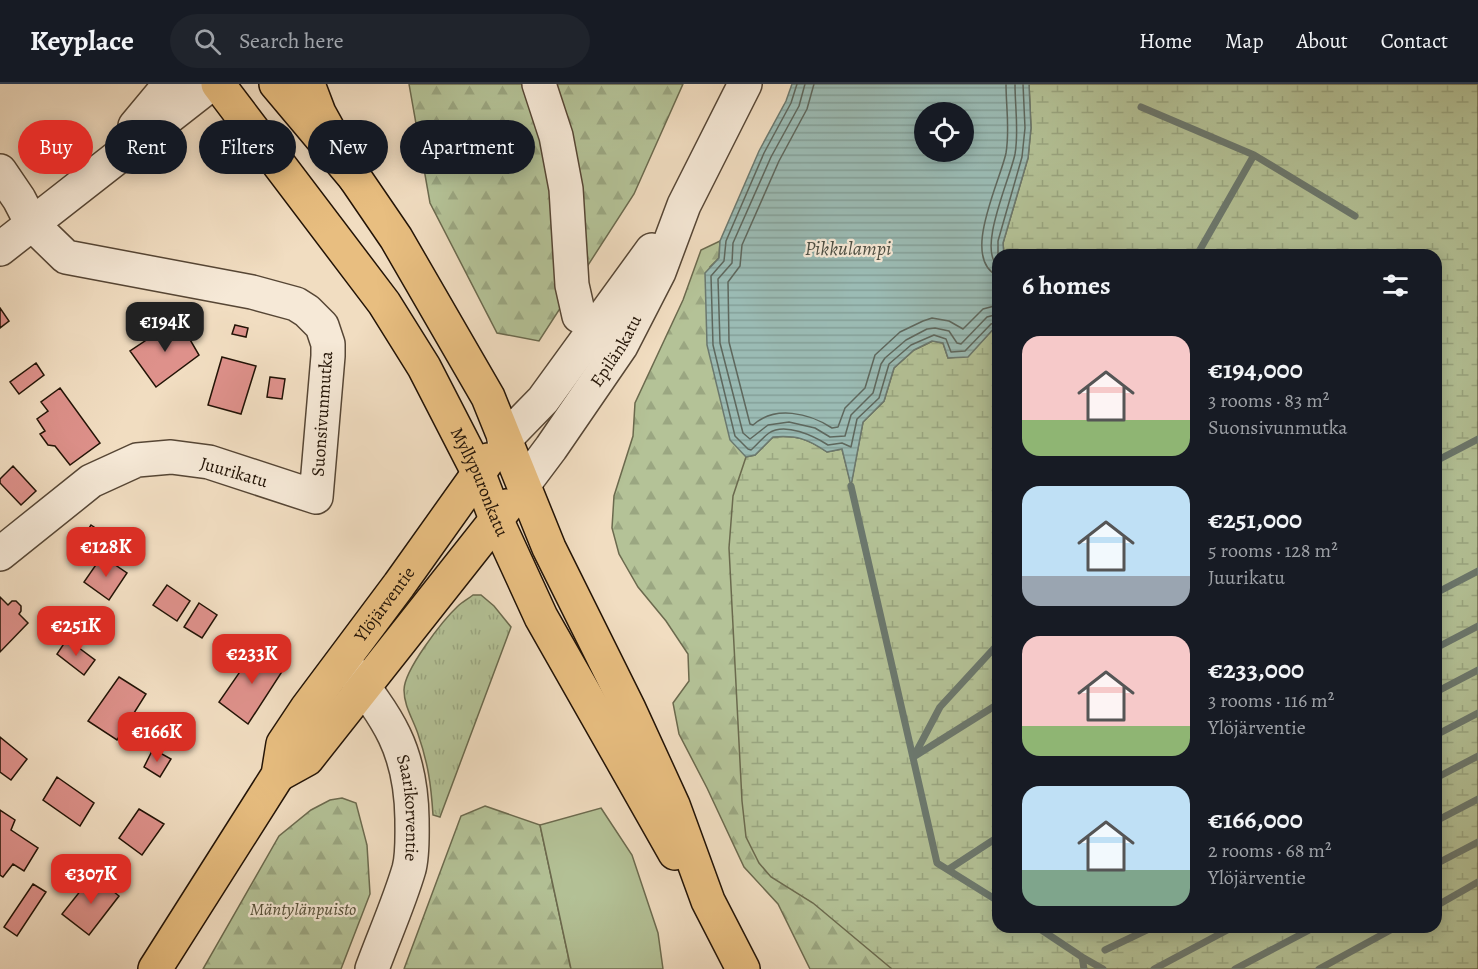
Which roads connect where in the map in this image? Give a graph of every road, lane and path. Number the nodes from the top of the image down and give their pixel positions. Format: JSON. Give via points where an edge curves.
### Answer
{"nodes":[{"id":1,"x":170,"y":84,"type":"edge"},
{"id":2,"x":211,"y":84,"type":"edge"},
{"id":3,"x":218,"y":84,"type":"edge"},
{"id":4,"x":276,"y":84,"type":"edge"},
{"id":5,"x":308,"y":84,"type":"edge"},
{"id":6,"x":539,"y":84,"type":"edge"},
{"id":7,"x":745,"y":84,"type":"edge"},
{"id":8,"x":140,"y":120,"type":"edge"},
{"id":9,"x":165,"y":120,"type":"edge"},
{"id":10,"x":105,"y":167,"type":"edge"},
{"id":11,"x":0,"y":171,"type":"edge"},
{"id":12,"x":355,"y":178,"type":"junction"},
{"id":13,"x":684,"y":205,"type":"junction"},
{"id":14,"x":32,"y":224,"type":"junction"},
{"id":15,"x":0,"y":249,"type":"edge"},
{"id":16,"x":579,"y":316,"type":"dead end"},
{"id":17,"x":504,"y":440,"type":"junction"},
{"id":18,"x":478,"y":472,"type":"junction"},
{"id":19,"x":524,"y":484,"type":"junction"},
{"id":20,"x":316,"y":496,"type":"joint"},
{"id":21,"x":496,"y":519,"type":"junction"},
{"id":22,"x":0,"y":554,"type":"edge"},
{"id":23,"x":342,"y":660,"type":"junction"},
{"id":24,"x":363,"y":687,"type":"junction"},
{"id":25,"x":278,"y":775,"type":"junction"},
{"id":26,"x":708,"y":901,"type":"junction"},
{"id":27,"x":155,"y":969,"type":"edge"},
{"id":28,"x":372,"y":969,"type":"edge"},
{"id":29,"x":743,"y":969,"type":"edge"}],
"edges":[{"from":1,"to":8,"type":"street"},
{"from":2,"to":9,"type":"street"},
{"from":3,"to":18,"type":"main road","name":"Myllypuronkatu","via":[[384,303],[435,386]]},
{"from":4,"to":12,"type":"main road","name":"Myllypuronkatu"},
{"from":5,"to":12,"type":"main road"},
{"from":6,"to":16,"type":"street","via":[[556,136],[566,189],[572,285]]},
{"from":7,"to":13,"type":"street","name":"Epilänkatu"},
{"from":10,"to":14,"type":"street"},
{"from":11,"to":14,"type":"street","name":"Suonsivunmutka"},
{"from":12,"to":17,"type":"main road","name":"Myllypuronkatu","via":[[396,238],[488,397]]},
{"from":13,"to":17,"type":"street","name":"Epilänkatu","via":[[543,400]]},
{"from":13,"to":19,"type":"street","name":"Epilänkatu","via":[[659,272],[621,346]]},
{"from":14,"to":15,"type":"street"},
{"from":14,"to":20,"type":"street","name":"Suonsivunmutka","via":[[66,256],[252,291],[296,304],[315,318],[325,334],[328,356]]},
{"from":17,"to":18,"type":"main road","name":"Ylöjärventie"},
{"from":17,"to":19,"type":"main road","name":"Myllypuronkatu"},
{"from":18,"to":21,"type":"main road","name":"Myllypuronkatu"},
{"from":18,"to":23,"type":"main road","name":"Ylöjärventie"},
{"from":19,"to":21,"type":"main road","name":"Ylöjärventie"},
{"from":19,"to":26,"type":"main road","name":"Myllypuronkatu","via":[[549,548],[673,805]]},
{"from":20,"to":22,"type":"street","name":"Juurikatu","via":[[209,462],[171,457],[137,460],[91,481]]},
{"from":21,"to":24,"type":"main road","name":"Ylöjärventie"},
{"from":21,"to":26,"type":"main road","name":"Myllypuronkatu","via":[[540,617],[691,881]]},
{"from":23,"to":24,"type":"street","name":"Saarikorventie"},
{"from":23,"to":25,"type":"main road","name":"Ylöjärventie","via":[[283,744]]},
{"from":24,"to":25,"type":"main road","name":"Ylöjärventie","via":[[307,759]]},
{"from":24,"to":28,"type":"street","name":"Saarikorventie","via":[[398,742],[412,800],[409,868]]},
{"from":25,"to":27,"type":"main road","name":"Ylöjärventie"},
{"from":26,"to":29,"type":"main road","name":"Myllypuronkatu"}]}
